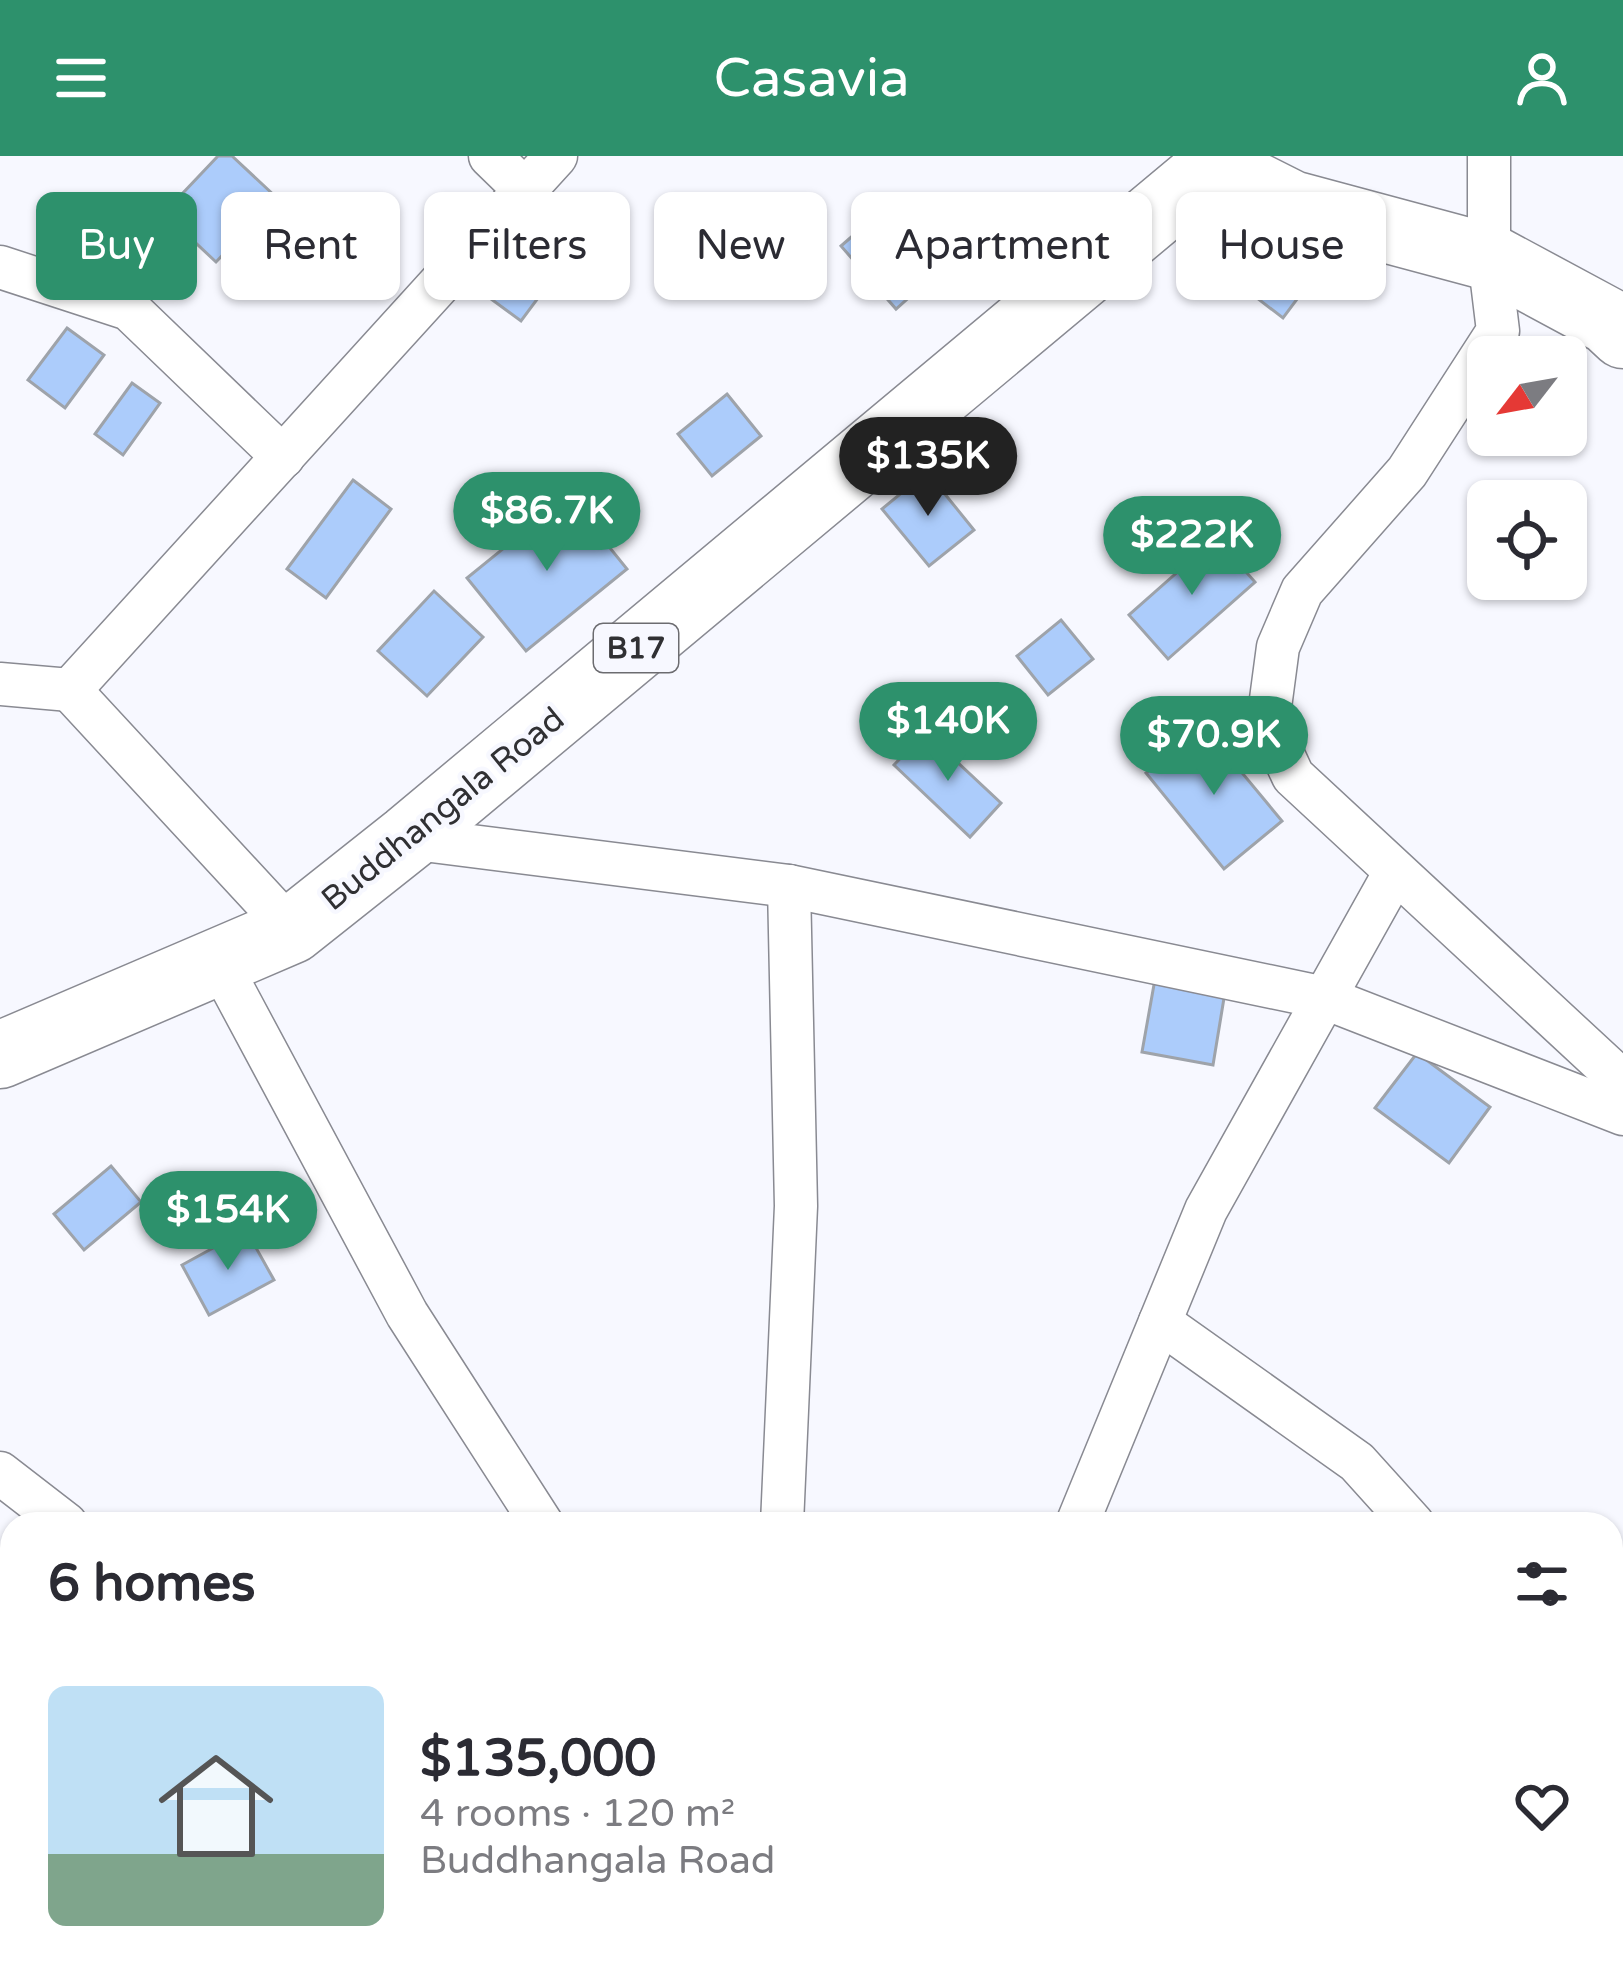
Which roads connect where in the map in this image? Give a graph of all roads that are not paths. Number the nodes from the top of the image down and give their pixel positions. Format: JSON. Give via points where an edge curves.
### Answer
{"nodes":[{"id":1,"x":490,"y":156,"type":"edge"},
{"id":2,"x":556,"y":156,"type":"edge"},
{"id":3,"x":1489,"y":156,"type":"edge"},
{"id":4,"x":1213,"y":159,"type":"edge"},
{"id":5,"x":525,"y":190,"type":"junction"},
{"id":6,"x":1490,"y":256,"type":"junction"},
{"id":7,"x":0,"y":267,"type":"edge"},
{"id":8,"x":1623,"y":335,"type":"edge"},
{"id":9,"x":283,"y":457,"type":"junction"},
{"id":10,"x":0,"y":684,"type":"edge"},
{"id":11,"x":70,"y":690,"type":"junction"},
{"id":12,"x":408,"y":838,"type":"junction"},
{"id":13,"x":1395,"y":872,"type":"junction"},
{"id":14,"x":789,"y":886,"type":"junction"},
{"id":15,"x":292,"y":930,"type":"junction"},
{"id":16,"x":219,"y":963,"type":"junction"},
{"id":17,"x":1324,"y":998,"type":"junction"},
{"id":18,"x":0,"y":1055,"type":"edge"},
{"id":19,"x":1623,"y":1082,"type":"edge"},
{"id":20,"x":1623,"y":1114,"type":"edge"},
{"id":21,"x":1160,"y":1322,"type":"junction"},
{"id":22,"x":0,"y":1473,"type":"edge"},
{"id":23,"x":50,"y":1512,"type":"edge"},
{"id":24,"x":534,"y":1512,"type":"edge"},
{"id":25,"x":783,"y":1512,"type":"edge"},
{"id":26,"x":1082,"y":1512,"type":"edge"},
{"id":27,"x":1402,"y":1512,"type":"edge"}],
"edges":[{"from":1,"to":5,"type":"street"},
{"from":2,"to":5,"type":"street"},
{"from":3,"to":6,"type":"street"},
{"from":4,"to":6,"type":"main road","number":"B17","via":[[1292,204]]},
{"from":4,"to":12,"type":"main road","name":"Buddhangala Road","number":"B17"},
{"from":5,"to":9,"type":"street"},
{"from":6,"to":8,"type":"main road","number":"B17"},
{"from":6,"to":13,"type":"street","via":[[1498,331],[1407,472],[1302,591],[1276,666],[1268,722],[1293,776]]},
{"from":7,"to":9,"type":"street","via":[[129,309]]},
{"from":9,"to":11,"type":"street"},
{"from":10,"to":11,"type":"street"},
{"from":11,"to":15,"type":"street"},
{"from":12,"to":14,"type":"street"},
{"from":12,"to":15,"type":"main road","name":"Buddhangala Road","number":"B17"},
{"from":13,"to":17,"type":"street"},
{"from":13,"to":19,"type":"street"},
{"from":14,"to":17,"type":"street"},
{"from":14,"to":25,"type":"street","via":[[796,1206]]},
{"from":15,"to":16,"type":"main road","name":"Buddhangala Road","number":"B17"},
{"from":16,"to":18,"type":"main road","name":"Buddhangala Road","number":"B17"},
{"from":16,"to":24,"type":"street","via":[[407,1314]]},
{"from":17,"to":20,"type":"street"},
{"from":17,"to":21,"type":"street","via":[[1206,1210]]},
{"from":21,"to":26,"type":"street"},
{"from":21,"to":27,"type":"street","via":[[1357,1462]]},
{"from":22,"to":23,"type":"street"}]}
